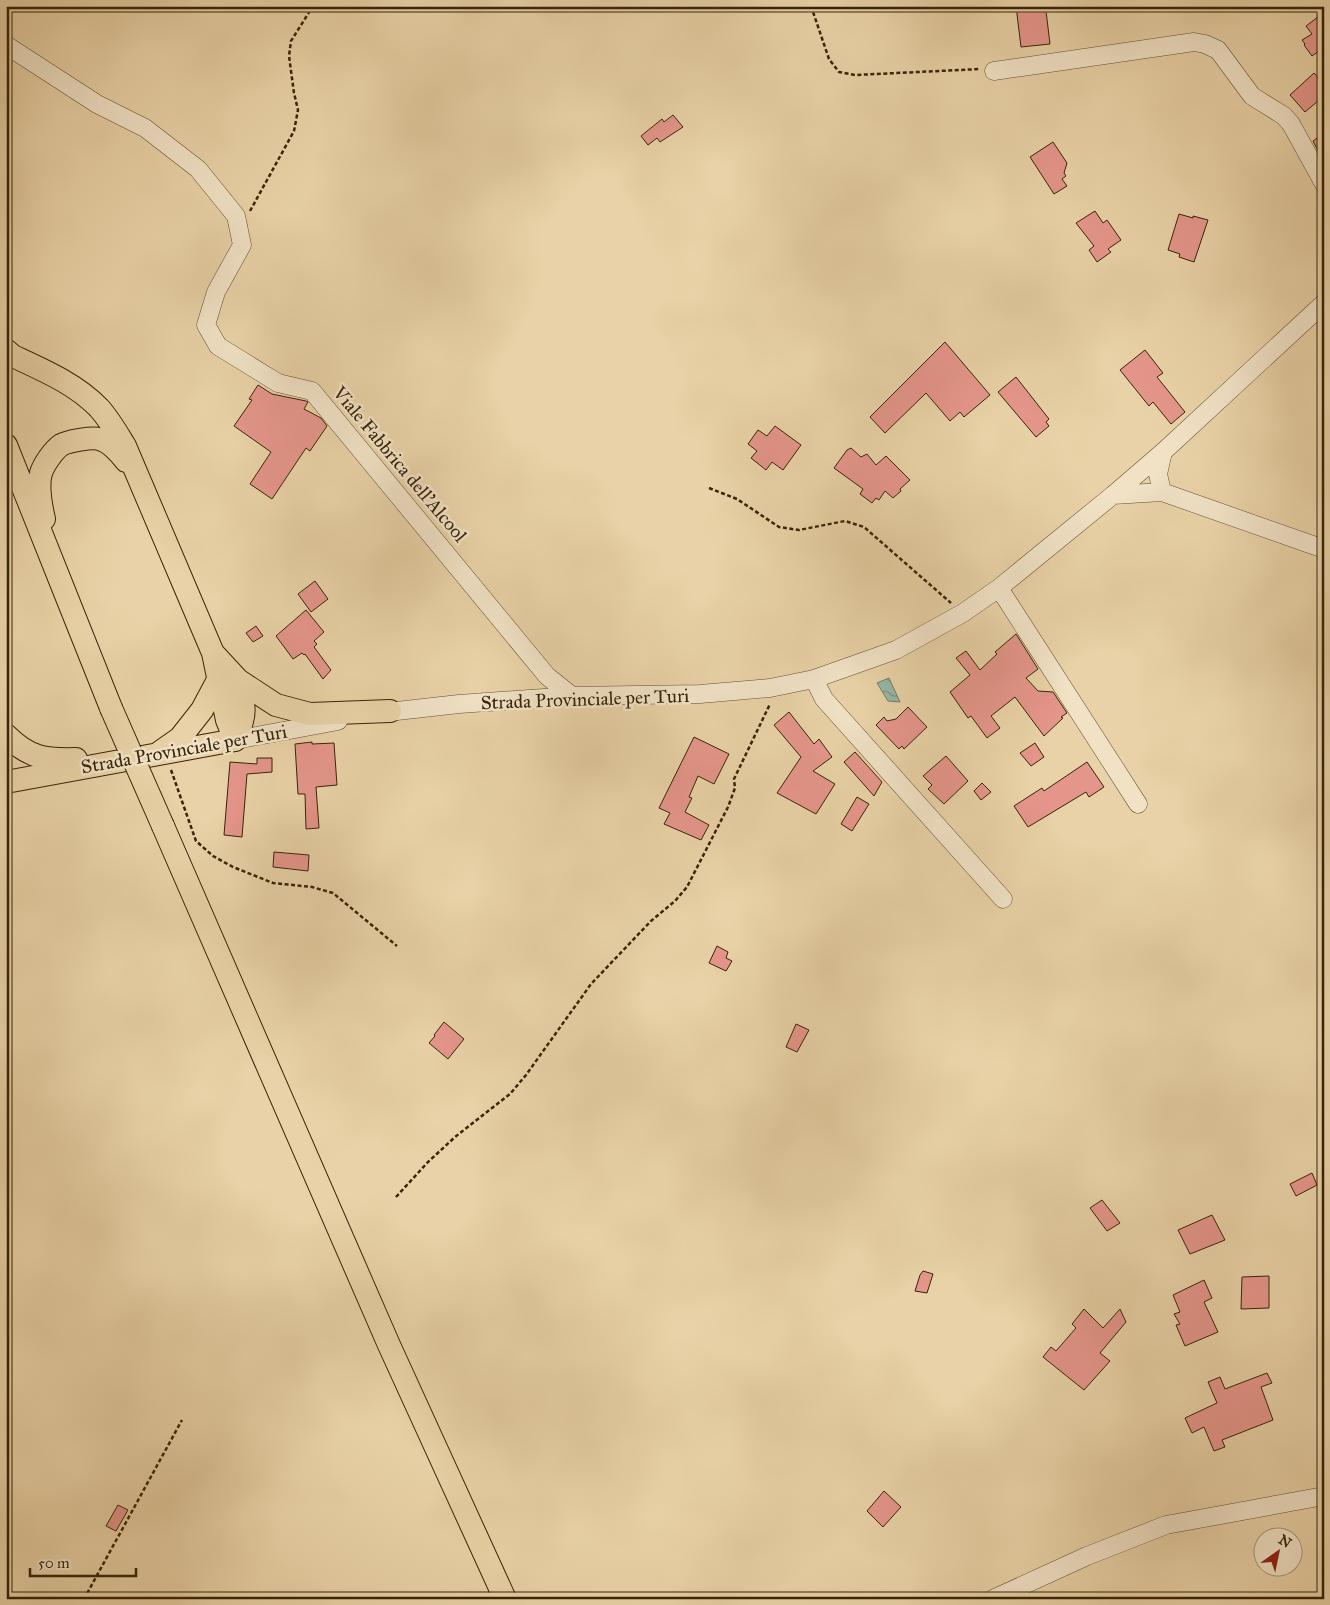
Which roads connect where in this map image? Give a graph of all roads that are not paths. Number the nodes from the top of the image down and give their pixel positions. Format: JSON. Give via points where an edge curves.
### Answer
{"nodes":[{"id":1,"x":6,"y":44,"type":"edge"},
{"id":2,"x":994,"y":71,"type":"road end"},
{"id":3,"x":1324,"y":184,"type":"edge"},
{"id":4,"x":1324,"y":303,"type":"edge"},
{"id":5,"x":6,"y":350,"type":"edge"},
{"id":6,"x":6,"y":445,"type":"edge"},
{"id":7,"x":1163,"y":452,"type":"junction"},
{"id":8,"x":135,"y":471,"type":"junction"},
{"id":9,"x":6,"y":481,"type":"edge"},
{"id":10,"x":1162,"y":492,"type":"junction"},
{"id":11,"x":1113,"y":495,"type":"junction"},
{"id":12,"x":1324,"y":549,"type":"edge"},
{"id":13,"x":998,"y":588,"type":"junction"},
{"id":14,"x":63,"y":591,"type":"junction"},
{"id":15,"x":814,"y":679,"type":"junction"},
{"id":16,"x":228,"y":680,"type":"junction"},
{"id":17,"x":572,"y":696,"type":"junction"},
{"id":18,"x":390,"y":711,"type":"junction"},
{"id":19,"x":6,"y":735,"type":"edge"},
{"id":20,"x":235,"y":740,"type":"junction"},
{"id":21,"x":155,"y":754,"type":"junction"},
{"id":22,"x":6,"y":782,"type":"edge"},
{"id":23,"x":1138,"y":804,"type":"dead end"},
{"id":24,"x":1003,"y":899,"type":"dead end"},
{"id":25,"x":1324,"y":1496,"type":"edge"},
{"id":26,"x":505,"y":1599,"type":"edge"},
{"id":27,"x":993,"y":1599,"type":"edge"}],
"edges":[{"from":1,"to":17,"type":"street","name":"Viale Fabbrica dell'Alcool","via":[[98,104],[145,128],[198,169],[236,216],[242,246],[216,292],[206,325],[218,346],[278,383],[312,391],[547,676]]},
{"from":2,"to":3,"type":"street","via":[[1194,42],[1205,44],[1218,50],[1252,96],[1291,124]]},
{"from":4,"to":7,"type":"street","name":"Strada Provinciale per Turi"},
{"from":5,"to":8,"type":"main road","via":[[72,387],[98,408],[125,446]]},
{"from":6,"to":14,"type":"main road"},
{"from":7,"to":10,"type":"street","via":[[1158,474]]},
{"from":7,"to":11,"type":"street","name":"Strada Provinciale per Turi"},
{"from":8,"to":14,"type":"main road","via":[[118,452],[100,439],[82,439],[62,445],[48,460],[39,482],[42,510]]},
{"from":8,"to":16,"type":"main road","via":[[213,653]]},
{"from":9,"to":14,"type":"main road"},
{"from":10,"to":11,"type":"street"},
{"from":10,"to":12,"type":"street"},
{"from":11,"to":13,"type":"street","name":"Strada Provinciale per Turi"},
{"from":13,"to":15,"type":"street","name":"Strada Provinciale per Turi","via":[[963,613],[896,650]]},
{"from":13,"to":23,"type":"street"},
{"from":14,"to":26,"type":"main road","bridge":true,"via":[[389,1345]]},
{"from":15,"to":17,"type":"street","name":"Strada Provinciale per Turi","via":[[770,688],[700,694]]},
{"from":15,"to":24,"type":"street","via":[[824,699]]},
{"from":16,"to":18,"type":"main road","via":[[276,705],[310,714]]},
{"from":16,"to":20,"type":"main road","via":[[227,720]]},
{"from":16,"to":21,"type":"main road","via":[[180,738]]},
{"from":17,"to":18,"type":"street","name":"Strada Provinciale per Turi"},
{"from":18,"to":20,"type":"street","name":"Strada Provinciale per Turi"},
{"from":19,"to":21,"type":"main road","via":[[31,754],[49,760]]},
{"from":20,"to":21,"type":"main road","name":"Strada Provinciale per Turi"},
{"from":21,"to":22,"type":"main road","name":"Strada Provinciale per Turi"},
{"from":25,"to":27,"type":"street","via":[[1166,1525],[1087,1556]]}]}
